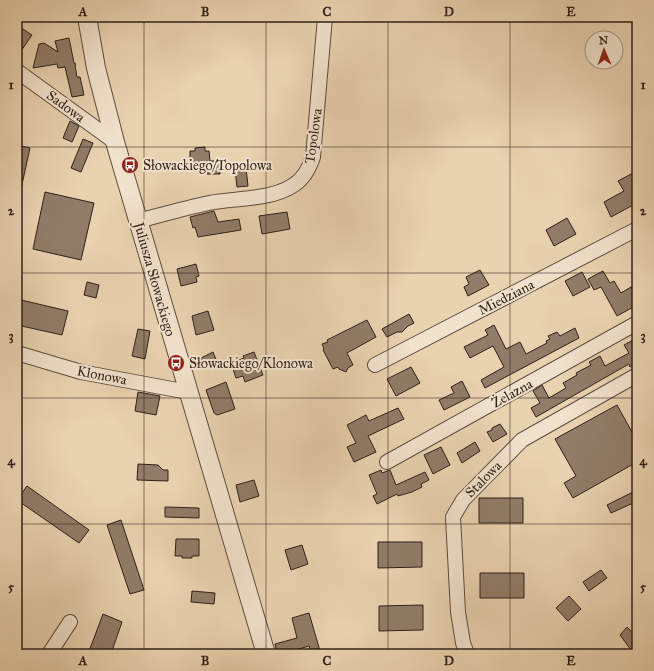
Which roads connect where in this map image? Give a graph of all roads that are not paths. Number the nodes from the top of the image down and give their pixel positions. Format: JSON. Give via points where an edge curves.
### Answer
{"nodes":[{"id":1,"x":87,"y":17,"type":"edge"},
{"id":2,"x":325,"y":17,"type":"edge"},
{"id":3,"x":17,"y":70,"type":"edge"},
{"id":4,"x":115,"y":142,"type":"junction"},
{"id":5,"x":138,"y":221,"type":"junction"},
{"id":6,"x":637,"y":229,"type":"edge"},
{"id":7,"x":637,"y":323,"type":"edge"},
{"id":8,"x":17,"y":353,"type":"edge"},
{"id":9,"x":375,"y":365,"type":"dead end"},
{"id":10,"x":637,"y":375,"type":"edge"},
{"id":11,"x":188,"y":392,"type":"junction"},
{"id":12,"x":387,"y":462,"type":"dead end"},
{"id":13,"x":70,"y":622,"type":"dead end"},
{"id":14,"x":49,"y":654,"type":"edge"},
{"id":15,"x":266,"y":654,"type":"edge"},
{"id":16,"x":467,"y":654,"type":"edge"}],
"edges":[{"from":1,"to":4,"type":"street","name":"Juliusza Słowackiego","via":[[96,68]]},
{"from":2,"to":5,"type":"street","name":"Topolowa","via":[[313,157],[310,167],[300,180],[293,186],[273,194],[209,203]]},
{"from":3,"to":4,"type":"street","name":"Sadowa"},
{"from":4,"to":5,"type":"street","name":"Juliusza Słowackiego"},
{"from":5,"to":11,"type":"street","name":"Juliusza Słowackiego"},
{"from":6,"to":9,"type":"street","name":"Miedziana"},
{"from":7,"to":12,"type":"street","name":"Żelazna"},
{"from":8,"to":11,"type":"street","name":"Klonowa","via":[[81,372]]},
{"from":10,"to":16,"type":"street","name":"Stalowa","via":[[522,440],[457,508],[453,517],[458,612]]},
{"from":11,"to":15,"type":"street","name":"Juliusza Słowackiego"},
{"from":13,"to":14,"type":"street"}]}
